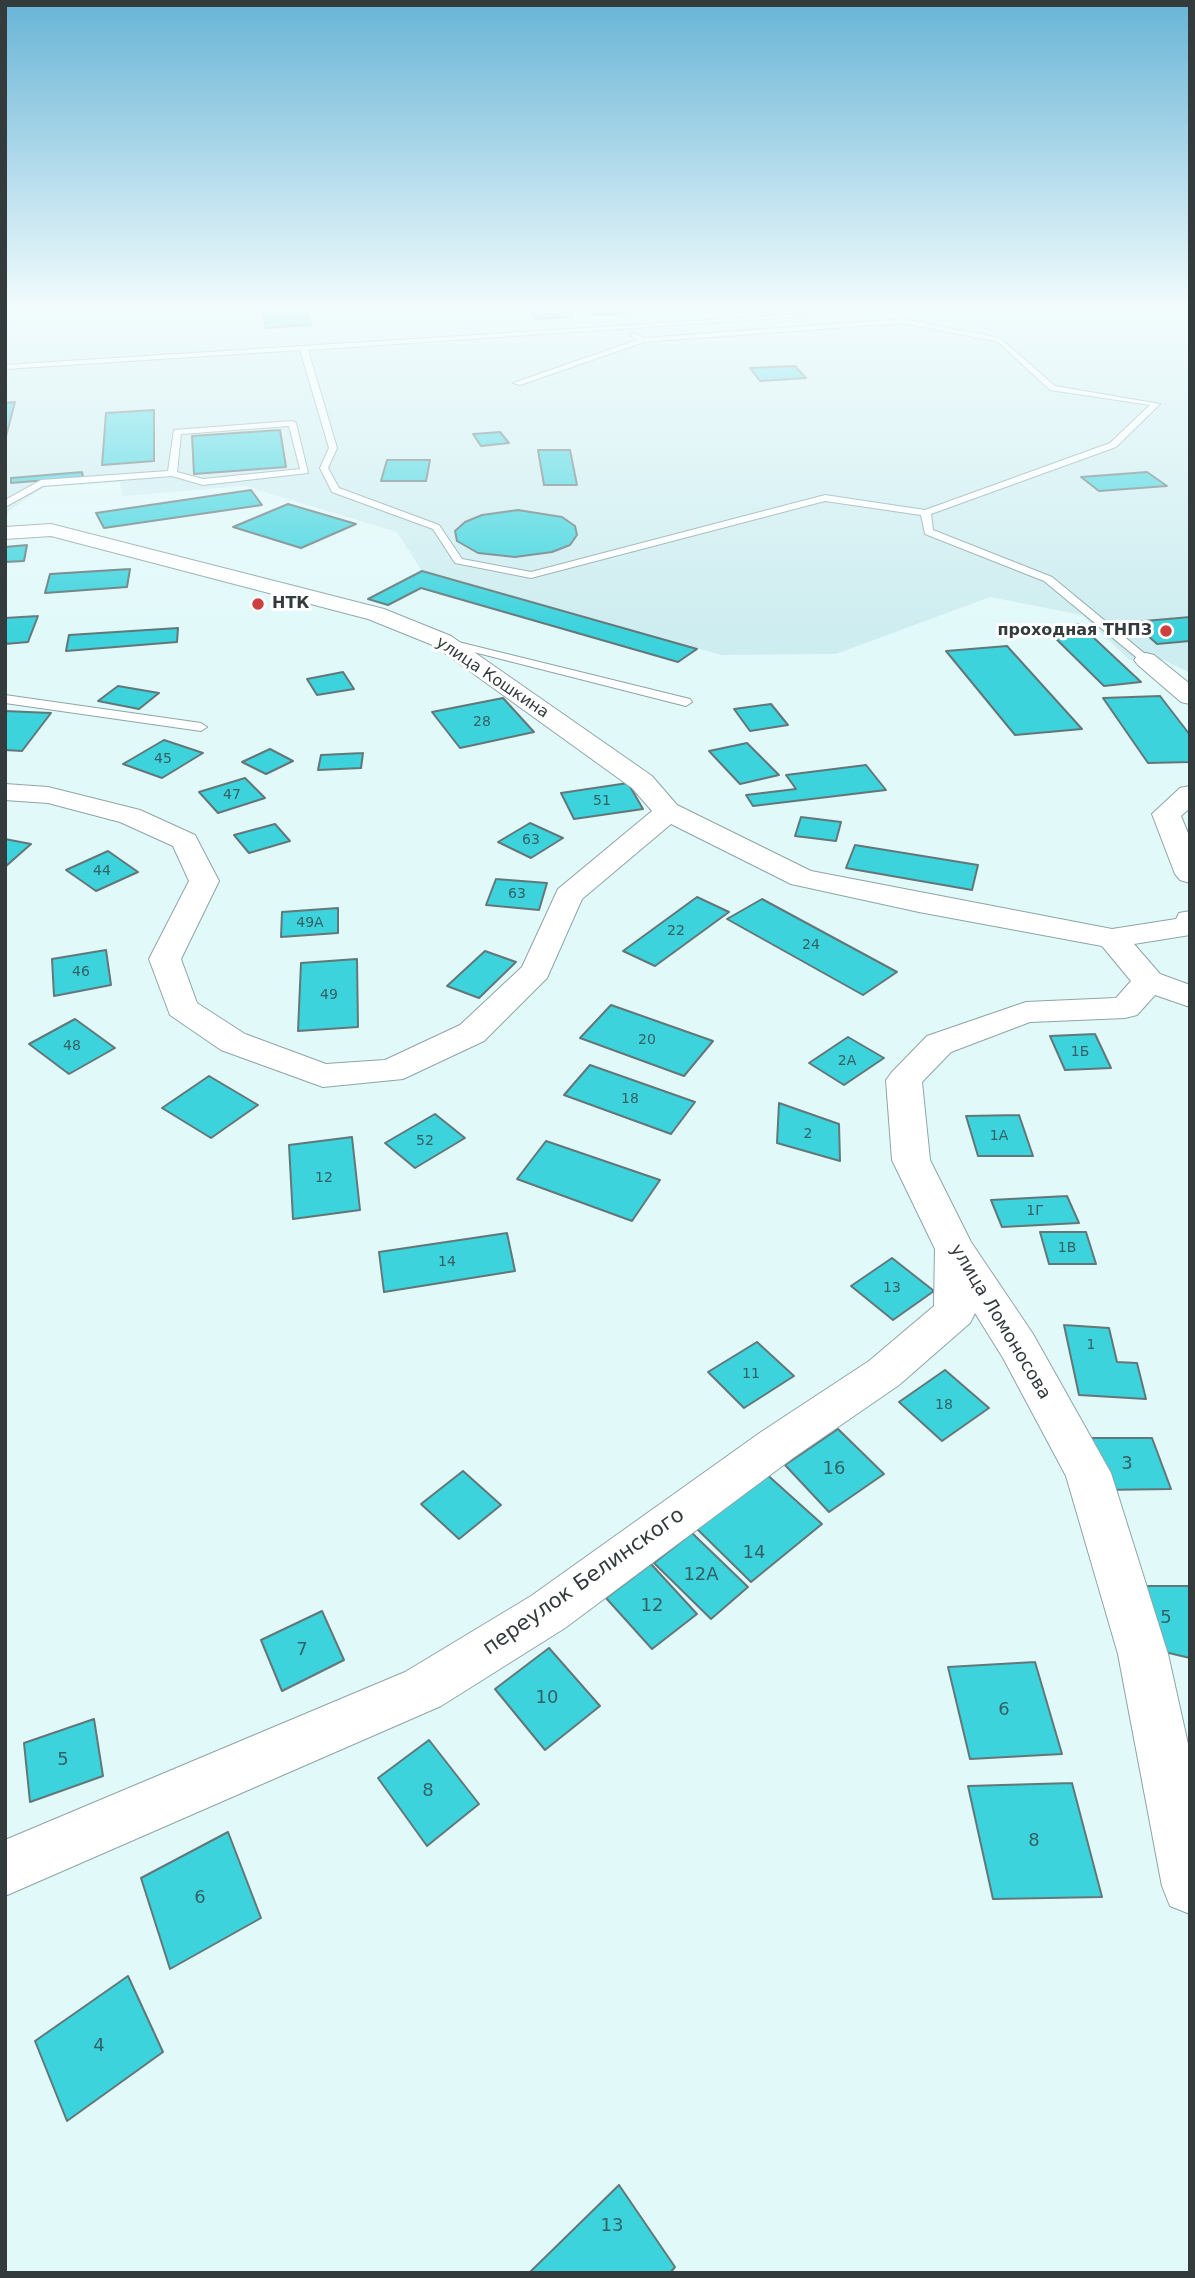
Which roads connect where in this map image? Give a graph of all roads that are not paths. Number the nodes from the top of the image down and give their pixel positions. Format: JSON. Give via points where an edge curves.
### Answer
{"nodes":[{"id":1,"x":324,"y":416,"type":"edge"},
{"id":2,"x":1143,"y":416,"type":"edge"},
{"id":3,"x":172,"y":473,"type":"junction"},
{"id":4,"x":5,"y":504,"type":"edge"},
{"id":5,"x":926,"y":513,"type":"junction"},
{"id":6,"x":5,"y":533,"type":"edge"},
{"id":7,"x":443,"y":641,"type":"junction"},
{"id":8,"x":1146,"y":660,"type":"joint"},
{"id":9,"x":1190,"y":697,"type":"edge"},
{"id":10,"x":5,"y":699,"type":"edge"},
{"id":11,"x":686,"y":702,"type":"dead end"},
{"id":12,"x":201,"y":727,"type":"dead end"},
{"id":13,"x":5,"y":792,"type":"edge"},
{"id":14,"x":1190,"y":794,"type":"edge"},
{"id":15,"x":667,"y":811,"type":"junction"},
{"id":16,"x":1190,"y":874,"type":"edge"},
{"id":17,"x":1190,"y":920,"type":"edge"},
{"id":18,"x":1112,"y":938,"type":"junction"},
{"id":19,"x":1149,"y":981,"type":"junction"},
{"id":20,"x":1190,"y":996,"type":"edge"},
{"id":21,"x":955,"y":1249,"type":"junction"},
{"id":22,"x":5,"y":1868,"type":"edge"},
{"id":23,"x":1190,"y":1886,"type":"edge"}],
"edges":[{"from":1,"to":5,"type":"lane","via":[[333,448],[324,468],[335,490],[436,527],[458,561],[531,575],[825,498]]},
{"from":2,"to":5,"type":"lane","via":[[1112,445]]},
{"from":3,"to":3,"type":"lane","via":[[177,432],[292,423],[305,471],[203,482]]},
{"from":3,"to":4,"type":"lane","via":[[41,483]]},
{"from":5,"to":8,"type":"lane","via":[[928,532],[1048,579]]},
{"from":6,"to":7,"type":"street","name":"улица Кошкина","via":[[51,530],[376,614]]},
{"from":7,"to":11,"type":"lane"},
{"from":7,"to":15,"type":"street","name":"улица Кошкина","via":[[642,782]]},
{"from":8,"to":9,"type":"street"},
{"from":10,"to":12,"type":"lane"},
{"from":13,"to":15,"type":"street","via":[[48,795],[130,816],[186,841],[204,881],[165,959],[183,1008],[233,1042],[323,1076],[391,1071],[472,1032],[536,971],[569,895],[655,826]]},
{"from":14,"to":16,"type":"street","via":[[1166,814]]},
{"from":15,"to":18,"type":"street","via":[[802,878]]},
{"from":17,"to":18,"type":"street","via":[[1188,926]]},
{"from":18,"to":19,"type":"street"},
{"from":19,"to":20,"type":"street"},
{"from":19,"to":21,"type":"street","name":"улица Ломоносова","via":[[1125,1008],[1026,1012],[939,1044],[904,1080],[911,1160]]},
{"from":21,"to":22,"type":"street","name":"переулок Белинского","via":[[955,1312],[884,1373],[548,1612],[423,1689]]},
{"from":21,"to":23,"type":"street","name":"улица Ломоносова","via":[[1018,1346],[1088,1473],[1143,1654]]}]}
